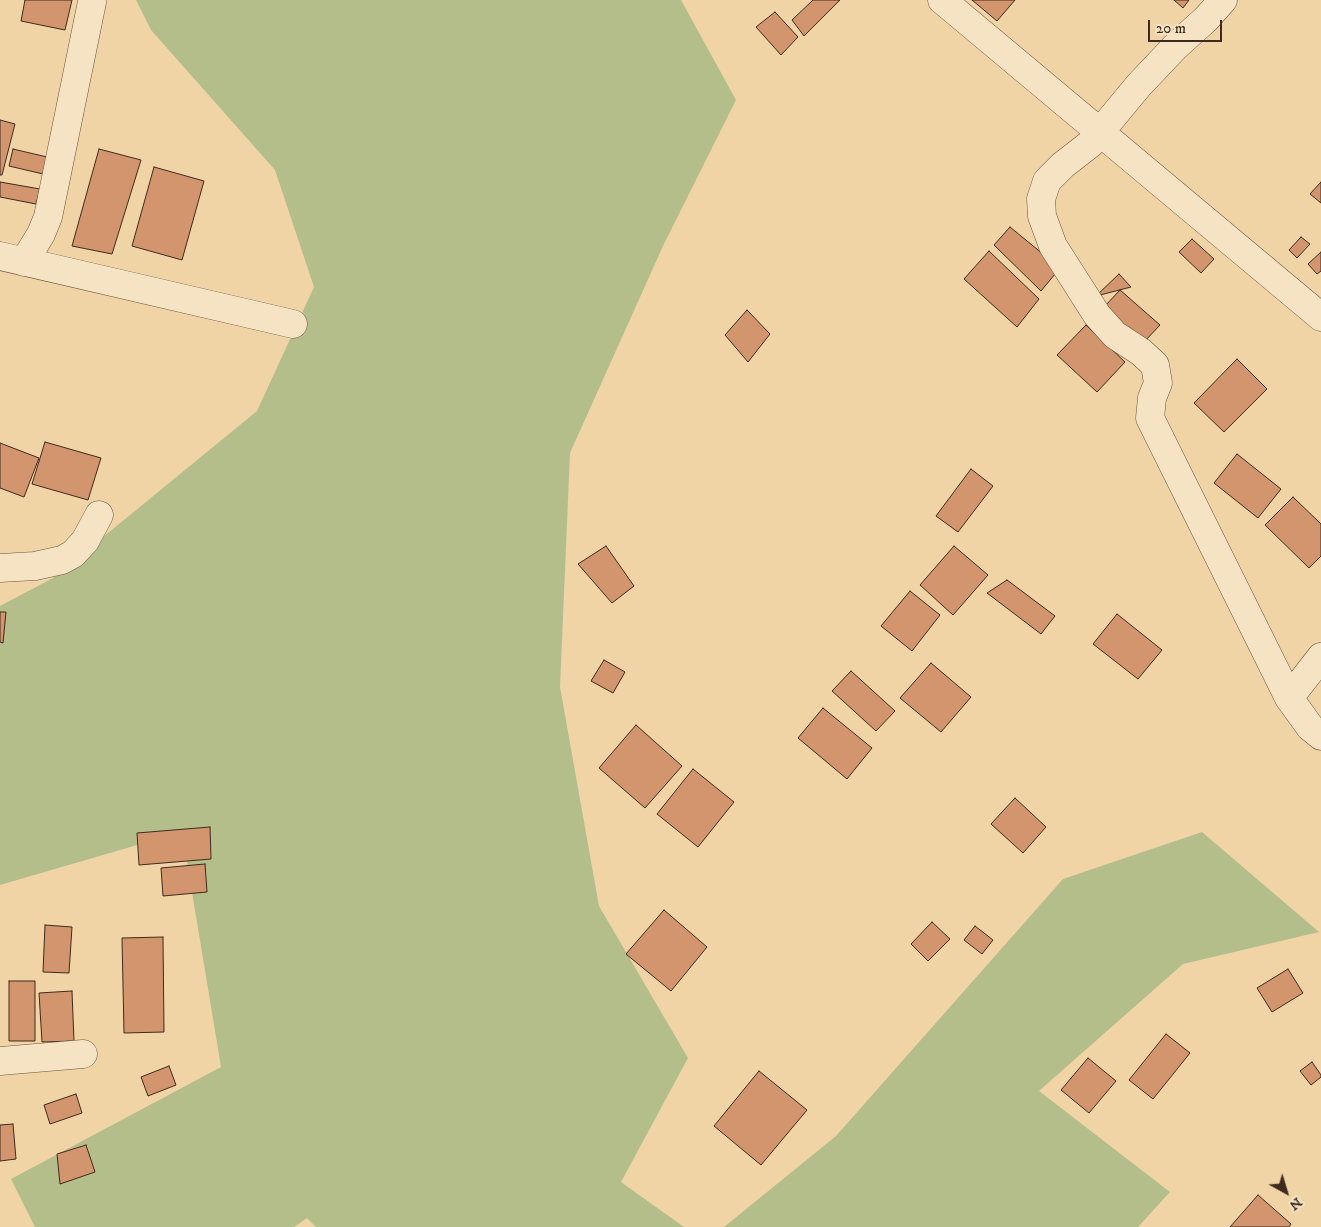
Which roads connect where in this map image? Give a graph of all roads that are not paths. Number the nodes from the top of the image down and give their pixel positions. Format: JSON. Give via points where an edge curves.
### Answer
{"nodes":[{"id":1,"x":942,"y":0,"type":"edge"},
{"id":2,"x":1223,"y":0,"type":"edge"},
{"id":3,"x":92,"y":2,"type":"dead end"},
{"id":4,"x":1101,"y":132,"type":"junction"},
{"id":5,"x":12,"y":259,"type":"edge"},
{"id":6,"x":1321,"y":316,"type":"edge"},
{"id":7,"x":293,"y":324,"type":"dead end"},
{"id":8,"x":99,"y":515,"type":"dead end"},
{"id":9,"x":0,"y":568,"type":"edge"},
{"id":10,"x":1321,"y":657,"type":"edge"},
{"id":11,"x":1289,"y":698,"type":"junction"},
{"id":12,"x":1321,"y":736,"type":"edge"},
{"id":13,"x":82,"y":1054,"type":"dead end"},
{"id":14,"x":0,"y":1061,"type":"edge"}],
"edges":[{"from":1,"to":4,"type":"street"},
{"from":2,"to":4,"type":"street","via":[[1138,85]]},
{"from":3,"to":5,"type":"street","via":[[48,217],[42,234]]},
{"from":4,"to":6,"type":"street"},
{"from":4,"to":11,"type":"street","via":[[1047,181],[1042,216],[1053,246],[1097,315],[1115,335],[1155,366],[1158,383],[1152,398],[1150,418]]},
{"from":5,"to":7,"type":"street"},
{"from":8,"to":9,"type":"street","via":[[85,541],[62,560]]},
{"from":10,"to":11,"type":"street"},
{"from":11,"to":12,"type":"street","via":[[1310,727]]},
{"from":13,"to":14,"type":"street"}]}
